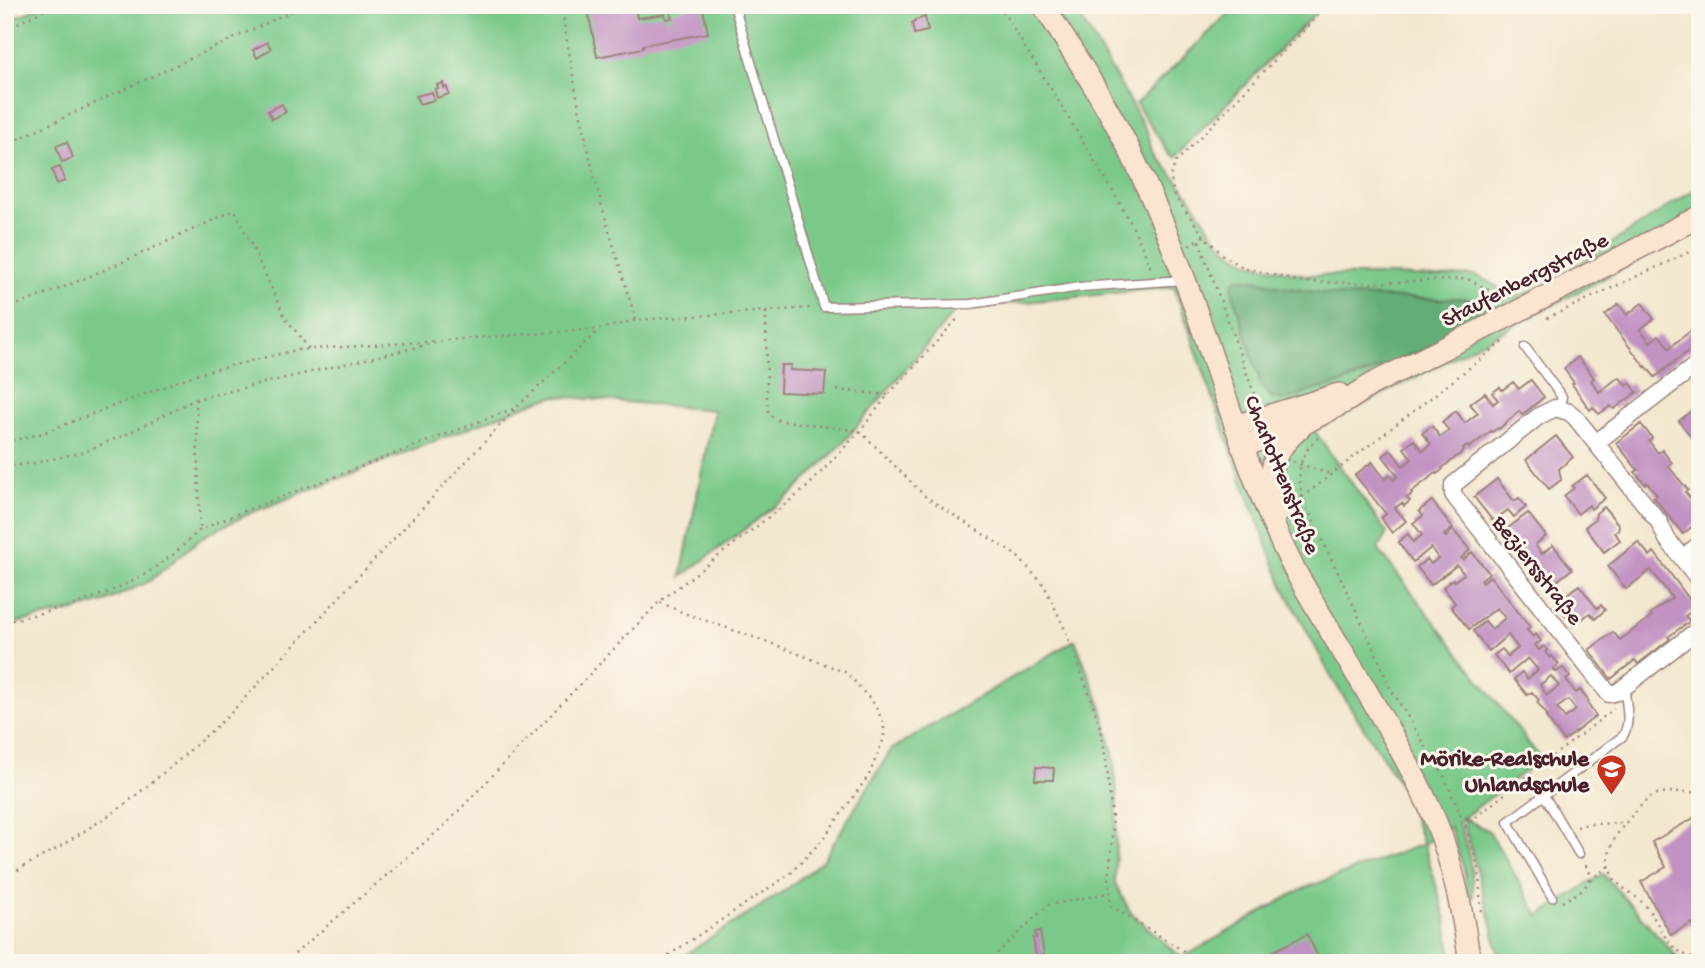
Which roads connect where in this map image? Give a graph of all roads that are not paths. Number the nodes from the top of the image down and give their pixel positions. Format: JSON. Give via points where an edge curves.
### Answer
{"nodes":[{"id":1,"x":734,"y":5,"type":"edge"},
{"id":2,"x":1044,"y":5,"type":"edge"},
{"id":3,"x":1700,"y":216,"type":"edge"},
{"id":4,"x":1186,"y":280,"type":"junction"},
{"id":5,"x":1525,"y":347,"type":"dead end"},
{"id":6,"x":1700,"y":362,"type":"edge"},
{"id":7,"x":1371,"y":384,"type":"junction"},
{"id":8,"x":1559,"y":409,"type":"junction"},
{"id":9,"x":1307,"y":422,"type":"junction"},
{"id":10,"x":1235,"y":426,"type":"junction"},
{"id":11,"x":1597,"y":443,"type":"junction"},
{"id":12,"x":1242,"y":447,"type":"junction"},
{"id":13,"x":1700,"y":544,"type":"edge"},
{"id":14,"x":1284,"y":550,"type":"junction"},
{"id":15,"x":1682,"y":558,"type":"junction"},
{"id":16,"x":1700,"y":581,"type":"edge"},
{"id":17,"x":1700,"y":628,"type":"edge"},
{"id":18,"x":1625,"y":693,"type":"junction"},
{"id":19,"x":1544,"y":795,"type":"junction"},
{"id":20,"x":1578,"y":854,"type":"road end"},
{"id":21,"x":1552,"y":897,"type":"road end"},
{"id":22,"x":1470,"y":963,"type":"edge"}],
"edges":[{"from":1,"to":4,"type":"lane","via":[[824,307],[971,304],[1080,287]]},
{"from":2,"to":4,"type":"main road","name":"Charlottenstraße","via":[[1128,148]]},
{"from":3,"to":7,"type":"main road","name":"Staufenbergstraße","via":[[1512,325]]},
{"from":4,"to":10,"type":"main road","name":"Charlottenstraße"},
{"from":5,"to":8,"type":"lane","via":[[1562,397]]},
{"from":6,"to":11,"type":"street"},
{"from":7,"to":9,"type":"main road","name":"Staufenbergstraße"},
{"from":7,"to":10,"type":"main road","name":"Staufenbergstraße"},
{"from":8,"to":11,"type":"street","via":[[1575,417]]},
{"from":8,"to":18,"type":"street","name":"Beziersstraße","via":[[1539,416],[1462,476],[1453,485],[1453,494],[1606,692]]},
{"from":9,"to":12,"type":"main road","name":"Staufenbergstraße"},
{"from":9,"to":14,"type":"main road","name":"Staufenbergstraße","via":[[1286,440],[1272,464]]},
{"from":10,"to":12,"type":"main road","name":"Charlottenstraße"},
{"from":11,"to":15,"type":"street","via":[[1660,522]]},
{"from":12,"to":14,"type":"main road","name":"Charlottenstraße"},
{"from":13,"to":15,"type":"street"},
{"from":14,"to":22,"type":"main road","name":"Charlottenstraße","via":[[1379,712],[1437,824],[1462,912]]},
{"from":15,"to":16,"type":"street"},
{"from":17,"to":18,"type":"street"},
{"from":18,"to":19,"type":"lane","via":[[1629,721],[1623,736]]},
{"from":19,"to":20,"type":"lane"},
{"from":19,"to":21,"type":"lane","via":[[1508,822]]}]}
